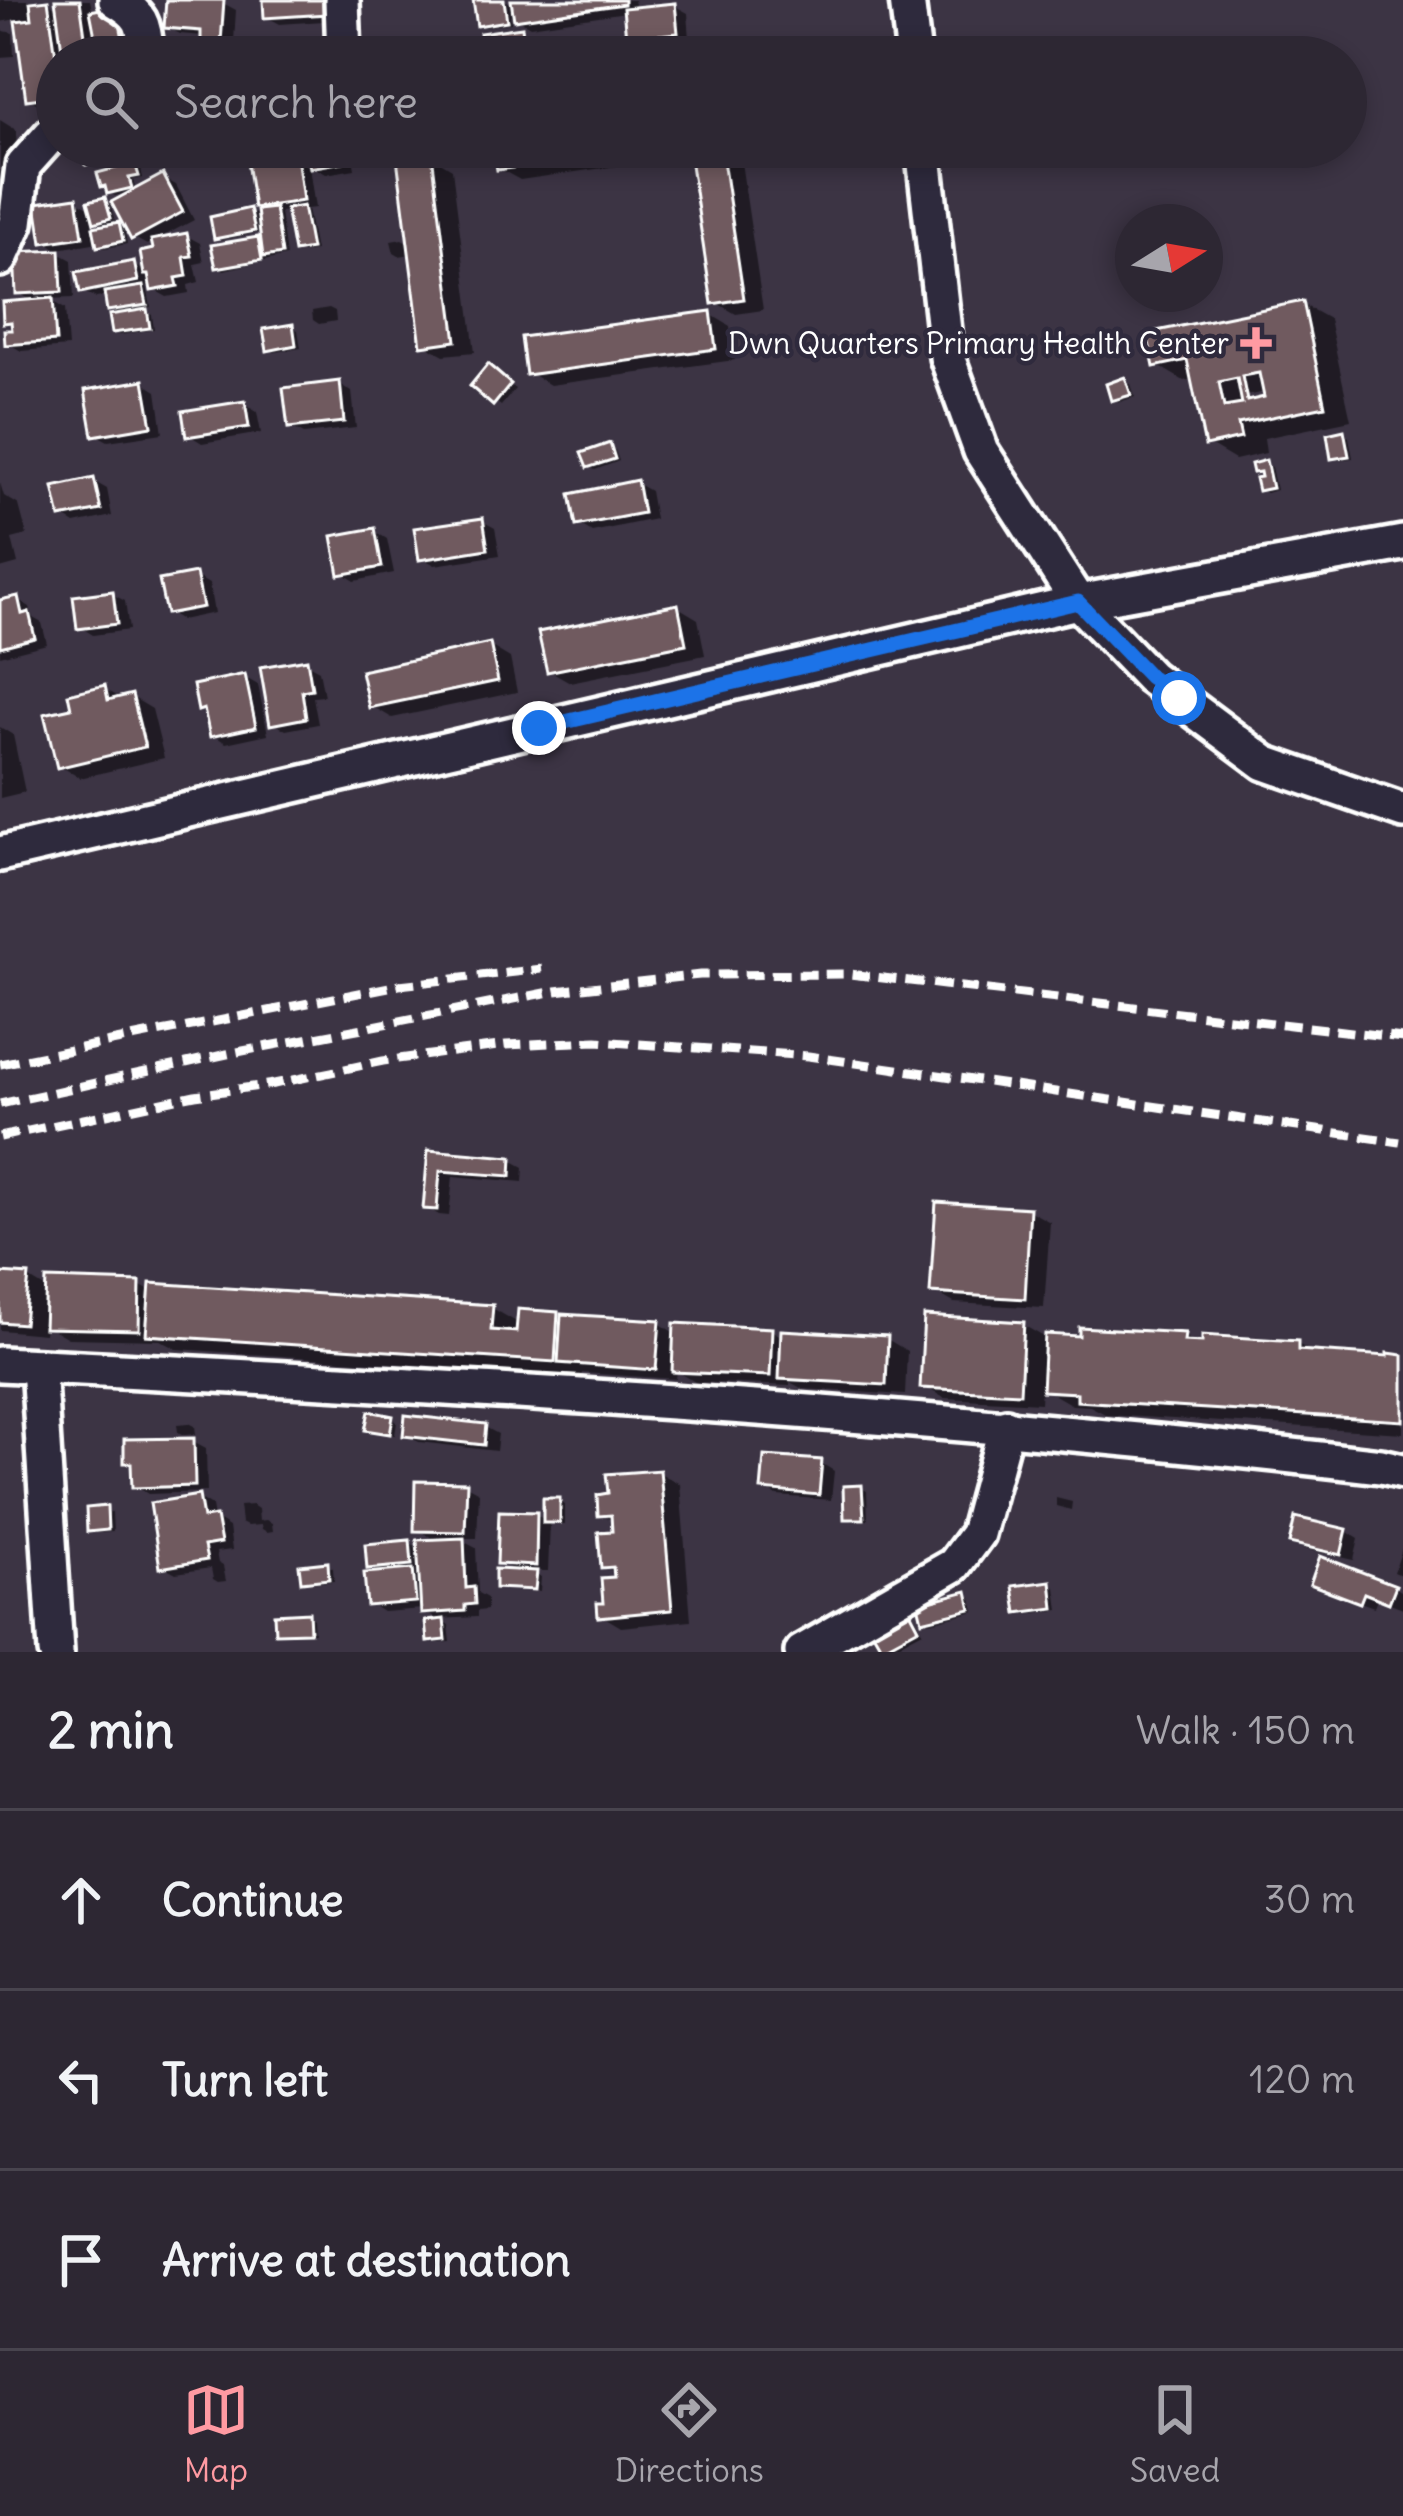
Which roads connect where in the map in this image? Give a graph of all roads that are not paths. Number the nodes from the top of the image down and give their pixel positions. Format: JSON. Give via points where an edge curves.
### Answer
{"nodes":[{"id":1,"x":116,"y":0,"type":"edge"},
{"id":2,"x":342,"y":0,"type":"edge"},
{"id":3,"x":908,"y":0,"type":"edge"},
{"id":4,"x":144,"y":36,"type":"edge"},
{"id":5,"x":343,"y":36,"type":"edge"},
{"id":6,"x":912,"y":36,"type":"edge"},
{"id":7,"x":36,"y":151,"type":"edge"},
{"id":8,"x":925,"y":168,"type":"edge"},
{"id":9,"x":0,"y":259,"type":"edge"},
{"id":10,"x":1403,"y":543,"type":"edge"},
{"id":11,"x":1078,"y":602,"type":"junction"},
{"id":12,"x":1403,"y":811,"type":"edge"},
{"id":13,"x":0,"y":854,"type":"edge"},
{"id":14,"x":0,"y":1364,"type":"edge"},
{"id":15,"x":38,"y":1366,"type":"junction"},
{"id":16,"x":1006,"y":1426,"type":"junction"},
{"id":17,"x":1403,"y":1472,"type":"edge"},
{"id":18,"x":56,"y":1652,"type":"edge"},
{"id":19,"x":802,"y":1652,"type":"edge"}],
"edges":[{"from":1,"to":4,"type":"street","via":[[135,11]]},
{"from":2,"to":5,"type":"street"},
{"from":3,"to":6,"type":"street"},
{"from":7,"to":9,"type":"street","via":[[23,166],[16,223]]},
{"from":8,"to":11,"type":"street","via":[[947,357],[981,451]]},
{"from":10,"to":11,"type":"street"},
{"from":11,"to":12,"type":"street","via":[[1150,677],[1265,763]]},
{"from":11,"to":13,"type":"street"},
{"from":14,"to":15,"type":"street"},
{"from":15,"to":16,"type":"street"},
{"from":15,"to":18,"type":"street"},
{"from":16,"to":17,"type":"street"},
{"from":16,"to":19,"type":"street","via":[[977,1534],[955,1565]]}]}
